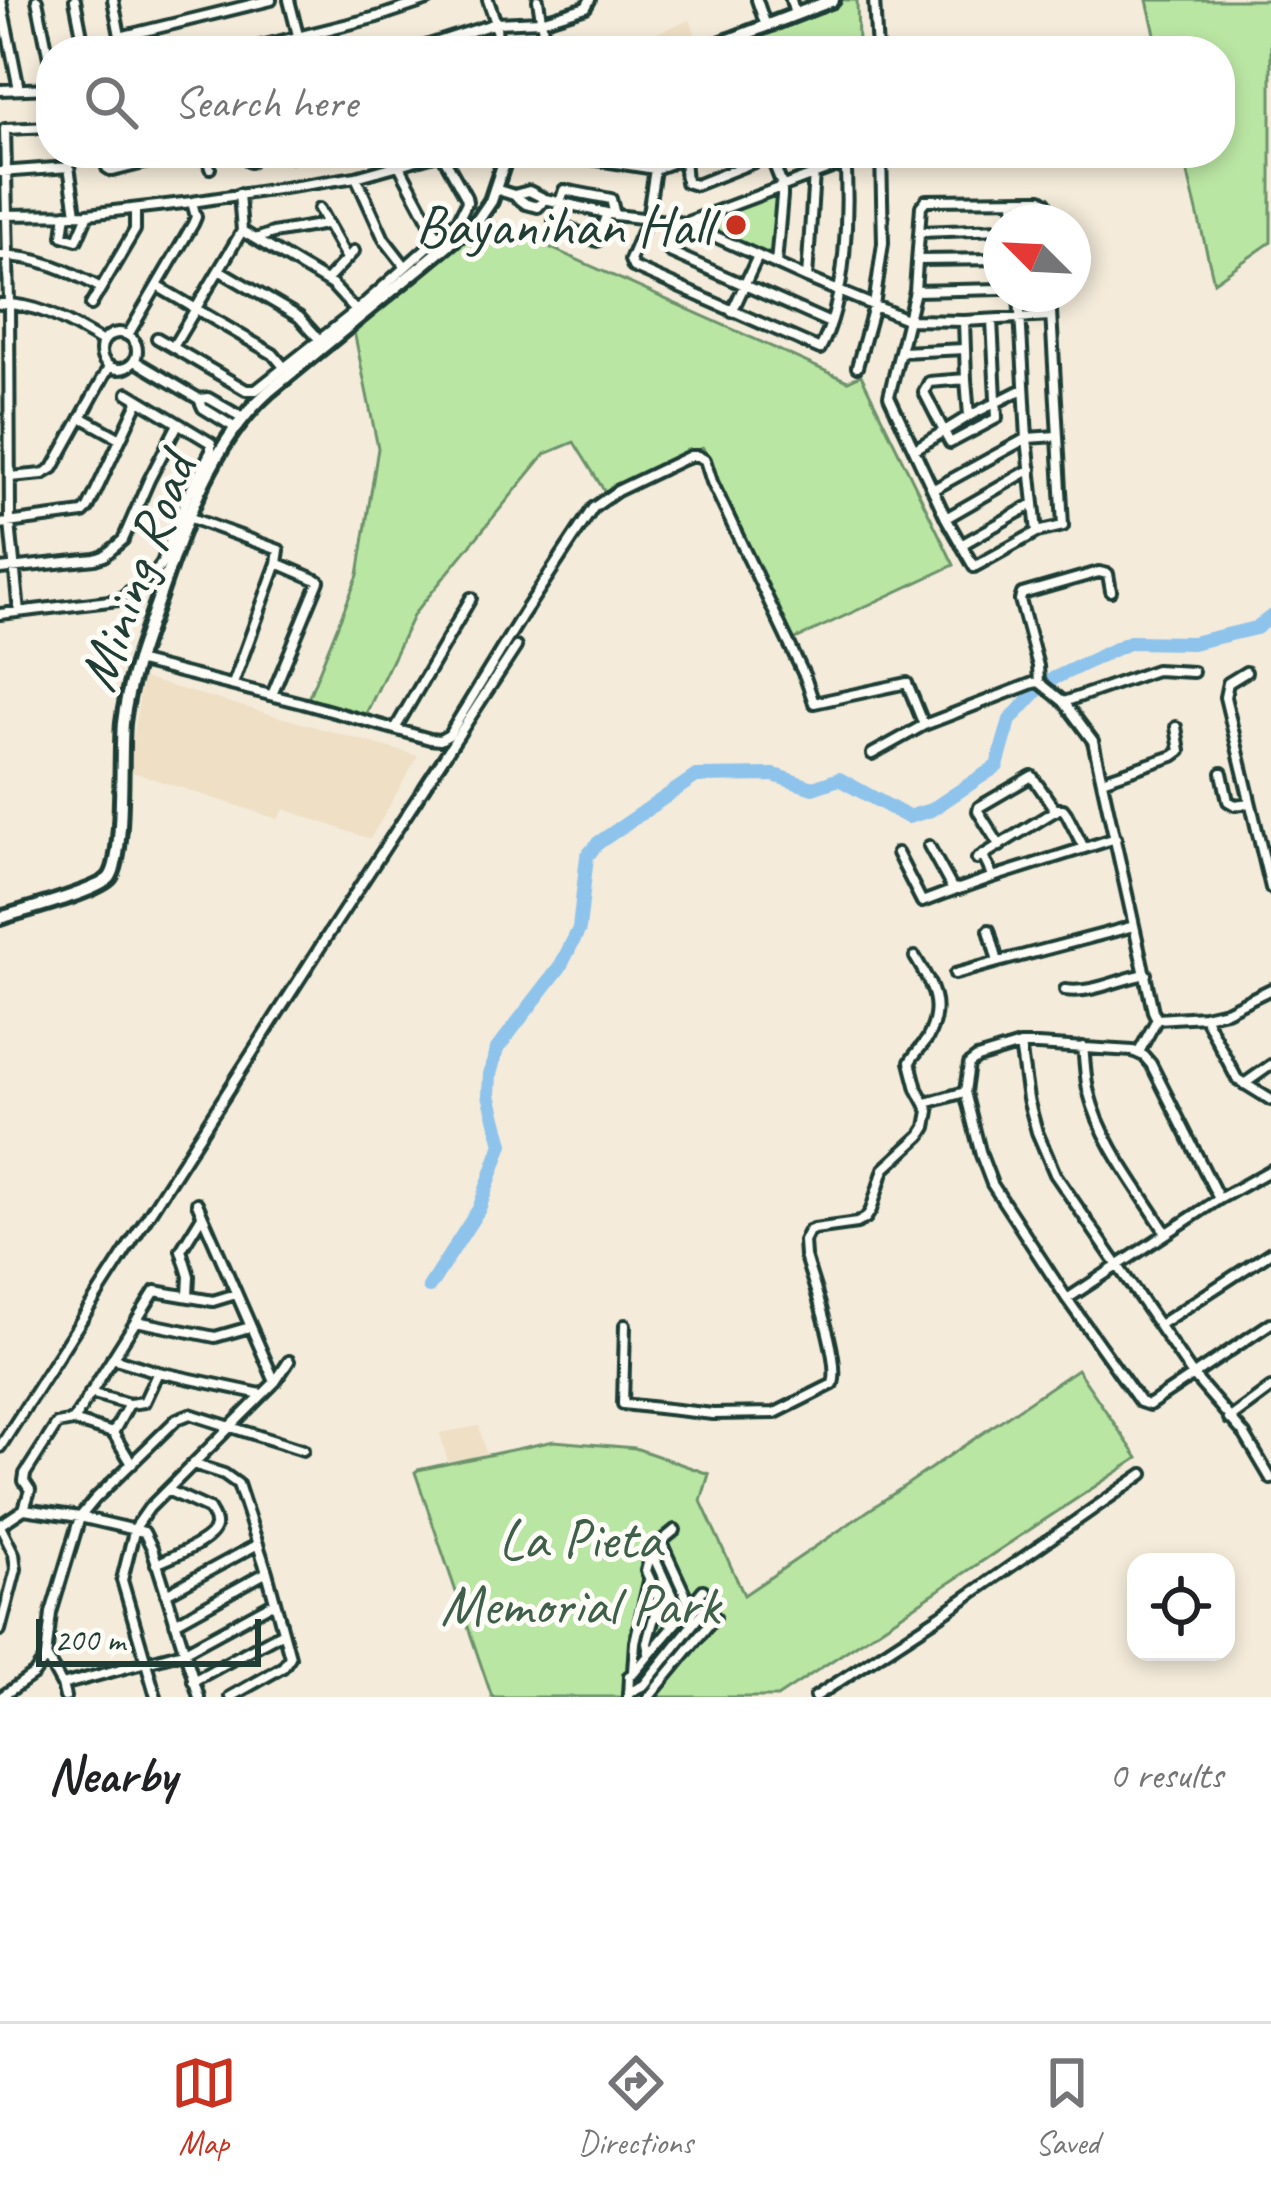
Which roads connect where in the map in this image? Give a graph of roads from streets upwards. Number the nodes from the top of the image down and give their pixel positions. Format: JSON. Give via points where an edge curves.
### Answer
{"nodes":[{"id":1,"x":2,"y":0,"type":"edge"},
{"id":2,"x":37,"y":0,"type":"edge"},
{"id":3,"x":75,"y":0,"type":"edge"},
{"id":4,"x":112,"y":0,"type":"edge"},
{"id":5,"x":272,"y":0,"type":"edge"},
{"id":6,"x":289,"y":0,"type":"edge"},
{"id":7,"x":428,"y":0,"type":"edge"},
{"id":8,"x":488,"y":0,"type":"edge"},
{"id":9,"x":538,"y":0,"type":"edge"},
{"id":10,"x":590,"y":0,"type":"edge"},
{"id":11,"x":757,"y":0,"type":"edge"},
{"id":12,"x":790,"y":0,"type":"edge"},
{"id":13,"x":833,"y":0,"type":"edge"},
{"id":14,"x":874,"y":0,"type":"edge"},
{"id":15,"x":796,"y":15,"type":"junction"},
{"id":16,"x":542,"y":21,"type":"junction"},
{"id":17,"x":496,"y":23,"type":"junction"},
{"id":18,"x":766,"y":26,"type":"junction"},
{"id":19,"x":44,"y":36,"type":"edge"},
{"id":20,"x":82,"y":36,"type":"edge"},
{"id":21,"x":120,"y":36,"type":"edge"},
{"id":22,"x":124,"y":36,"type":"edge"},
{"id":23,"x":298,"y":36,"type":"joint"},
{"id":24,"x":464,"y":36,"type":"edge"},
{"id":25,"x":496,"y":36,"type":"edge"},
{"id":26,"x":544,"y":36,"type":"edge"},
{"id":27,"x":740,"y":36,"type":"edge"},
{"id":28,"x":876,"y":36,"type":"edge"},
{"id":29,"x":36,"y":88,"type":"edge"},
{"id":30,"x":19,"y":89,"type":"junction"},
{"id":31,"x":0,"y":90,"type":"edge"},
{"id":32,"x":36,"y":128,"type":"edge"},
{"id":33,"x":3,"y":129,"type":"edge"},
{"id":34,"x":56,"y":168,"type":"edge"},
{"id":35,"x":69,"y":168,"type":"edge"},
{"id":36,"x":392,"y":168,"type":"edge"},
{"id":37,"x":401,"y":168,"type":"edge"},
{"id":38,"x":449,"y":168,"type":"edge"},
{"id":39,"x":502,"y":168,"type":"edge"},
{"id":40,"x":648,"y":168,"type":"edge"},
{"id":41,"x":685,"y":168,"type":"edge"},
{"id":42,"x":738,"y":168,"type":"edge"},
{"id":43,"x":777,"y":168,"type":"edge"},
{"id":44,"x":824,"y":168,"type":"edge"},
{"id":45,"x":845,"y":168,"type":"edge"},
{"id":46,"x":882,"y":168,"type":"edge"},
{"id":47,"x":655,"y":169,"type":"joint"},
{"id":48,"x":3,"y":172,"type":"edge"},
{"id":49,"x":814,"y":173,"type":"junction"},
{"id":50,"x":356,"y":177,"type":"junction"},
{"id":51,"x":782,"y":184,"type":"junction"},
{"id":52,"x":495,"y":189,"type":"junction"},
{"id":53,"x":239,"y":194,"type":"junction"},
{"id":54,"x":1014,"y":200,"type":"junction"},
{"id":55,"x":192,"y":202,"type":"junction"},
{"id":56,"x":559,"y":203,"type":"junction"},
{"id":57,"x":1014,"y":204,"type":"edge"},
{"id":58,"x":1045,"y":204,"type":"edge"},
{"id":59,"x":135,"y":209,"type":"junction"},
{"id":60,"x":320,"y":209,"type":"dead end"},
{"id":61,"x":71,"y":213,"type":"junction"},
{"id":62,"x":88,"y":214,"type":"junction"},
{"id":63,"x":611,"y":214,"type":"junction"},
{"id":64,"x":4,"y":215,"type":"edge"},
{"id":65,"x":647,"y":220,"type":"junction"},
{"id":66,"x":681,"y":223,"type":"junction"},
{"id":67,"x":326,"y":224,"type":"junction"},
{"id":68,"x":983,"y":230,"type":"edge"},
{"id":69,"x":242,"y":231,"type":"junction"},
{"id":70,"x":920,"y":232,"type":"junction"},
{"id":71,"x":438,"y":238,"type":"junction"},
{"id":72,"x":256,"y":239,"type":"junction"},
{"id":73,"x":596,"y":242,"type":"junction"},
{"id":74,"x":592,"y":253,"type":"dead end"},
{"id":75,"x":4,"y":256,"type":"edge"},
{"id":76,"x":758,"y":256,"type":"junction"},
{"id":77,"x":983,"y":259,"type":"edge"},
{"id":78,"x":918,"y":260,"type":"junction"},
{"id":79,"x":776,"y":264,"type":"junction"},
{"id":80,"x":405,"y":266,"type":"junction"},
{"id":81,"x":219,"y":269,"type":"junction"},
{"id":82,"x":807,"y":278,"type":"junction"},
{"id":83,"x":326,"y":281,"type":"junction"},
{"id":84,"x":157,"y":286,"type":"junction"},
{"id":85,"x":744,"y":286,"type":"junction"},
{"id":86,"x":101,"y":288,"type":"junction"},
{"id":87,"x":983,"y":289,"type":"edge"},
{"id":88,"x":837,"y":291,"type":"junction"},
{"id":89,"x":915,"y":291,"type":"junction"},
{"id":90,"x":5,"y":303,"type":"edge"},
{"id":91,"x":92,"y":305,"type":"dead end"},
{"id":92,"x":874,"y":306,"type":"junction"},
{"id":93,"x":196,"y":309,"type":"junction"},
{"id":94,"x":356,"y":311,"type":"junction"},
{"id":95,"x":732,"y":312,"type":"junction"},
{"id":96,"x":1019,"y":312,"type":"edge"},
{"id":97,"x":1051,"y":312,"type":"edge"},
{"id":98,"x":1051,"y":316,"type":"junction"},
{"id":99,"x":1019,"y":318,"type":"junction"},
{"id":100,"x":909,"y":320,"type":"junction"},
{"id":101,"x":992,"y":320,"type":"junction"},
{"id":102,"x":964,"y":321,"type":"junction"},
{"id":103,"x":830,"y":323,"type":"junction"},
{"id":104,"x":128,"y":335,"type":"junction"},
{"id":105,"x":157,"y":338,"type":"dead end"},
{"id":106,"x":319,"y":339,"type":"junction"},
{"id":107,"x":103,"y":342,"type":"junction"},
{"id":108,"x":173,"y":347,"type":"junction"},
{"id":109,"x":4,"y":348,"type":"edge"},
{"id":110,"x":965,"y":349,"type":"junction"},
{"id":111,"x":901,"y":352,"type":"junction"},
{"id":112,"x":135,"y":361,"type":"junction"},
{"id":113,"x":109,"y":367,"type":"junction"},
{"id":114,"x":284,"y":367,"type":"junction"},
{"id":115,"x":857,"y":367,"type":"dead end"},
{"id":116,"x":966,"y":379,"type":"junction"},
{"id":117,"x":1024,"y":388,"type":"junction"},
{"id":118,"x":128,"y":393,"type":"dead end"},
{"id":119,"x":200,"y":399,"type":"junction"},
{"id":120,"x":139,"y":400,"type":"junction"},
{"id":121,"x":995,"y":403,"type":"junction"},
{"id":122,"x":227,"y":408,"type":"junction"},
{"id":123,"x":969,"y":416,"type":"junction"},
{"id":124,"x":81,"y":417,"type":"junction"},
{"id":125,"x":220,"y":419,"type":"junction"},
{"id":126,"x":178,"y":424,"type":"junction"},
{"id":127,"x":241,"y":424,"type":"junction"},
{"id":128,"x":943,"y":432,"type":"junction"},
{"id":129,"x":1057,"y":436,"type":"junction"},
{"id":130,"x":119,"y":438,"type":"junction"},
{"id":131,"x":1027,"y":438,"type":"junction"},
{"id":132,"x":915,"y":449,"type":"junction"},
{"id":133,"x":1031,"y":470,"type":"junction"},
{"id":134,"x":10,"y":477,"type":"junction"},
{"id":135,"x":934,"y":489,"type":"junction"},
{"id":136,"x":1033,"y":504,"type":"junction"},
{"id":137,"x":188,"y":517,"type":"junction"},
{"id":138,"x":946,"y":518,"type":"junction"},
{"id":139,"x":5,"y":524,"type":"edge"},
{"id":140,"x":1037,"y":532,"type":"junction"},
{"id":141,"x":961,"y":545,"type":"junction"},
{"id":142,"x":277,"y":562,"type":"junction"},
{"id":143,"x":14,"y":568,"type":"junction"},
{"id":144,"x":0,"y":569,"type":"edge"},
{"id":145,"x":1111,"y":590,"type":"dead end"},
{"id":146,"x":471,"y":598,"type":"dead end"},
{"id":147,"x":19,"y":612,"type":"junction"},
{"id":148,"x":0,"y":614,"type":"edge"},
{"id":149,"x":516,"y":647,"type":"dead end"},
{"id":150,"x":136,"y":661,"type":"junction"},
{"id":151,"x":1192,"y":672,"type":"dead end"},
{"id":152,"x":1246,"y":672,"type":"dead end"},
{"id":153,"x":232,"y":684,"type":"junction"},
{"id":154,"x":1042,"y":685,"type":"junction"},
{"id":155,"x":272,"y":695,"type":"junction"},
{"id":156,"x":1064,"y":702,"type":"junction"},
{"id":157,"x":924,"y":725,"type":"junction"},
{"id":158,"x":1176,"y":728,"type":"dead end"},
{"id":159,"x":395,"y":729,"type":"junction"},
{"id":160,"x":440,"y":740,"type":"junction"},
{"id":161,"x":448,"y":749,"type":"junction"},
{"id":162,"x":872,"y":754,"type":"dead end"},
{"id":163,"x":1222,"y":773,"type":"dead end"},
{"id":164,"x":1102,"y":780,"type":"junction"},
{"id":165,"x":1249,"y":803,"type":"junction"},
{"id":166,"x":1056,"y":811,"type":"junction"},
{"id":167,"x":1116,"y":838,"type":"junction"},
{"id":168,"x":929,"y":846,"type":"dead end"},
{"id":169,"x":1000,"y":846,"type":"junction"},
{"id":170,"x":1084,"y":848,"type":"junction"},
{"id":171,"x":897,"y":853,"type":"dead end"},
{"id":172,"x":993,"y":877,"type":"junction"},
{"id":173,"x":1271,"y":888,"type":"edge"},
{"id":174,"x":956,"y":889,"type":"junction"},
{"id":175,"x":0,"y":917,"type":"edge"},
{"id":176,"x":1134,"y":926,"type":"junction"},
{"id":177,"x":989,"y":930,"type":"dead end"},
{"id":178,"x":915,"y":957,"type":"dead end"},
{"id":179,"x":998,"y":962,"type":"junction"},
{"id":180,"x":955,"y":974,"type":"dead end"},
{"id":181,"x":1146,"y":974,"type":"junction"},
{"id":182,"x":1271,"y":989,"type":"edge"},
{"id":183,"x":1065,"y":990,"type":"dead end"},
{"id":184,"x":1204,"y":1016,"type":"junction"},
{"id":185,"x":1157,"y":1019,"type":"junction"},
{"id":186,"x":1020,"y":1045,"type":"junction"},
{"id":187,"x":1083,"y":1047,"type":"junction"},
{"id":188,"x":1139,"y":1052,"type":"junction"},
{"id":189,"x":1271,"y":1065,"type":"edge"},
{"id":190,"x":1244,"y":1084,"type":"junction"},
{"id":191,"x":965,"y":1092,"type":"junction"},
{"id":192,"x":1271,"y":1100,"type":"edge"},
{"id":193,"x":926,"y":1103,"type":"junction"},
{"id":194,"x":1271,"y":1170,"type":"edge"},
{"id":195,"x":1220,"y":1199,"type":"junction"},
{"id":196,"x":196,"y":1203,"type":"dead end"},
{"id":197,"x":202,"y":1216,"type":"junction"},
{"id":198,"x":1166,"y":1233,"type":"junction"},
{"id":199,"x":1271,"y":1252,"type":"edge"},
{"id":200,"x":1117,"y":1266,"type":"junction"},
{"id":201,"x":236,"y":1294,"type":"junction"},
{"id":202,"x":188,"y":1296,"type":"junction"},
{"id":203,"x":1066,"y":1299,"type":"junction"},
{"id":204,"x":136,"y":1321,"type":"junction"},
{"id":205,"x":1271,"y":1323,"type":"edge"},
{"id":206,"x":625,"y":1325,"type":"dead end"},
{"id":207,"x":1159,"y":1325,"type":"junction"},
{"id":208,"x":250,"y":1327,"type":"junction"},
{"id":209,"x":112,"y":1358,"type":"junction"},
{"id":210,"x":289,"y":1360,"type":"dead end"},
{"id":211,"x":158,"y":1372,"type":"junction"},
{"id":212,"x":1192,"y":1374,"type":"junction"},
{"id":213,"x":275,"y":1382,"type":"junction"},
{"id":214,"x":1271,"y":1388,"type":"edge"},
{"id":215,"x":90,"y":1393,"type":"junction"},
{"id":216,"x":261,"y":1394,"type":"junction"},
{"id":217,"x":128,"y":1403,"type":"junction"},
{"id":218,"x":1229,"y":1419,"type":"junction"},
{"id":219,"x":73,"y":1421,"type":"junction"},
{"id":220,"x":231,"y":1428,"type":"junction"},
{"id":221,"x":113,"y":1433,"type":"junction"},
{"id":222,"x":0,"y":1447,"type":"edge"},
{"id":223,"x":303,"y":1450,"type":"dead end"},
{"id":224,"x":132,"y":1464,"type":"junction"},
{"id":225,"x":193,"y":1464,"type":"junction"},
{"id":226,"x":1143,"y":1474,"type":"dead end"},
{"id":227,"x":1271,"y":1479,"type":"edge"},
{"id":228,"x":167,"y":1490,"type":"junction"},
{"id":229,"x":24,"y":1509,"type":"junction"},
{"id":230,"x":80,"y":1517,"type":"junction"},
{"id":231,"x":0,"y":1526,"type":"edge"},
{"id":232,"x":135,"y":1528,"type":"junction"},
{"id":233,"x":675,"y":1530,"type":"dead end"},
{"id":234,"x":661,"y":1542,"type":"junction"},
{"id":235,"x":258,"y":1544,"type":"junction"},
{"id":236,"x":652,"y":1552,"type":"junction"},
{"id":237,"x":156,"y":1564,"type":"junction"},
{"id":238,"x":267,"y":1571,"type":"junction"},
{"id":239,"x":650,"y":1579,"type":"junction"},
{"id":240,"x":703,"y":1590,"type":"dead end"},
{"id":241,"x":166,"y":1594,"type":"junction"},
{"id":242,"x":3,"y":1599,"type":"edge"},
{"id":243,"x":659,"y":1599,"type":"junction"},
{"id":244,"x":275,"y":1603,"type":"junction"},
{"id":245,"x":709,"y":1604,"type":"dead end"},
{"id":246,"x":690,"y":1605,"type":"junction"},
{"id":247,"x":667,"y":1616,"type":"junction"},
{"id":248,"x":681,"y":1616,"type":"junction"},
{"id":249,"x":715,"y":1618,"type":"dead end"},
{"id":250,"x":175,"y":1623,"type":"junction"},
{"id":251,"x":672,"y":1627,"type":"junction"},
{"id":252,"x":0,"y":1630,"type":"edge"},
{"id":253,"x":283,"y":1632,"type":"junction"},
{"id":254,"x":663,"y":1637,"type":"junction"},
{"id":255,"x":183,"y":1652,"type":"junction"},
{"id":256,"x":649,"y":1655,"type":"junction"},
{"id":257,"x":46,"y":1657,"type":"junction"},
{"id":258,"x":145,"y":1662,"type":"junction"},
{"id":259,"x":633,"y":1674,"type":"junction"},
{"id":260,"x":194,"y":1681,"type":"junction"},
{"id":261,"x":62,"y":1685,"type":"junction"},
{"id":262,"x":17,"y":1693,"type":"edge"},
{"id":263,"x":628,"y":1695,"type":"edge"},
{"id":264,"x":151,"y":1696,"type":"edge"},
{"id":265,"x":1,"y":1697,"type":"edge"},
{"id":266,"x":64,"y":1697,"type":"edge"},
{"id":267,"x":199,"y":1697,"type":"edge"},
{"id":268,"x":230,"y":1697,"type":"edge"},
{"id":269,"x":649,"y":1697,"type":"edge"},
{"id":270,"x":815,"y":1697,"type":"edge"}],
"edges":[{"from":1,"to":30,"type":"street"},
{"from":2,"to":19,"type":"street"},
{"from":3,"to":20,"type":"street"},
{"from":4,"to":21,"type":"street"},
{"from":5,"to":22,"type":"street"},
{"from":6,"to":23,"type":"street"},
{"from":7,"to":23,"type":"street"},
{"from":8,"to":17,"type":"street"},
{"from":9,"to":16,"type":"street"},
{"from":10,"to":16,"type":"street"},
{"from":11,"to":18,"type":"street"},
{"from":12,"to":15,"type":"street"},
{"from":13,"to":15,"type":"street"},
{"from":14,"to":28,"type":"street"},
{"from":15,"to":18,"type":"street"},
{"from":16,"to":17,"type":"street"},
{"from":16,"to":26,"type":"street"},
{"from":17,"to":24,"type":"street"},
{"from":17,"to":25,"type":"street"},
{"from":18,"to":27,"type":"street"},
{"from":29,"to":30,"type":"street"},
{"from":30,"to":31,"type":"street"},
{"from":32,"to":33,"type":"street"},
{"from":33,"to":48,"type":"street"},
{"from":34,"to":48,"type":"street"},
{"from":35,"to":61,"type":"street"},
{"from":36,"to":50,"type":"street"},
{"from":37,"to":71,"type":"street"},
{"from":38,"to":71,"type":"street","via":[[467,202]]},
{"from":39,"to":52,"type":"street","name":"Mining Road"},
{"from":40,"to":47,"type":"street"},
{"from":41,"to":42,"type":"street","via":[[686,182],[696,185]]},
{"from":43,"to":51,"type":"street"},
{"from":44,"to":49,"type":"street"},
{"from":45,"to":88,"type":"street"},
{"from":46,"to":92,"type":"street"},
{"from":47,"to":65,"type":"street"},
{"from":48,"to":64,"type":"street"},
{"from":49,"to":51,"type":"street"},
{"from":49,"to":82,"type":"street"},
{"from":50,"to":53,"type":"street"},
{"from":50,"to":80,"type":"street"},
{"from":51,"to":66,"type":"street"},
{"from":51,"to":79,"type":"street"},
{"from":52,"to":56,"type":"street","via":[[529,190]]},
{"from":52,"to":127,"type":"street","name":"Mining Road","via":[[478,220],[268,392]]},
{"from":53,"to":55,"type":"street"},
{"from":53,"to":69,"type":"street"},
{"from":54,"to":57,"type":"street"},
{"from":54,"to":58,"type":"street"},
{"from":54,"to":70,"type":"street","via":[[926,200]]},
{"from":55,"to":59,"type":"street"},
{"from":55,"to":84,"type":"street","via":[[196,217]]},
{"from":56,"to":63,"type":"street"},
{"from":56,"to":63,"type":"street","via":[[564,190],[611,199]]},
{"from":56,"to":73,"type":"street","via":[[555,223]]},
{"from":59,"to":62,"type":"street"},
{"from":59,"to":86,"type":"street","via":[[135,230]]},
{"from":60,"to":67,"type":"street"},
{"from":61,"to":62,"type":"street"},
{"from":61,"to":62,"type":"street","via":[[63,236],[77,240]]},
{"from":61,"to":64,"type":"street"},
{"from":63,"to":65,"type":"street"},
{"from":63,"to":73,"type":"street"},
{"from":64,"to":75,"type":"street"},
{"from":65,"to":66,"type":"street"},
{"from":65,"to":95,"type":"street","via":[[633,267]]},
{"from":66,"to":76,"type":"street"},
{"from":66,"to":85,"type":"street","via":[[668,250]]},
{"from":67,"to":72,"type":"street"},
{"from":67,"to":83,"type":"street","via":[[350,254]]},
{"from":68,"to":70,"type":"street"},
{"from":69,"to":72,"type":"street"},
{"from":69,"to":81,"type":"street"},
{"from":70,"to":78,"type":"street"},
{"from":71,"to":80,"type":"street"},
{"from":72,"to":83,"type":"street"},
{"from":73,"to":74,"type":"street"},
{"from":75,"to":86,"type":"street","via":[[51,263]]},
{"from":75,"to":90,"type":"street"},
{"from":76,"to":79,"type":"street"},
{"from":76,"to":85,"type":"street"},
{"from":77,"to":78,"type":"street"},
{"from":78,"to":89,"type":"street"},
{"from":79,"to":82,"type":"street"},
{"from":80,"to":94,"type":"street"},
{"from":81,"to":93,"type":"street"},
{"from":81,"to":106,"type":"street","via":[[299,317]]},
{"from":82,"to":88,"type":"street"},
{"from":83,"to":94,"type":"street"},
{"from":84,"to":93,"type":"street"},
{"from":84,"to":104,"type":"street"},
{"from":85,"to":95,"type":"street"},
{"from":85,"to":103,"type":"street"},
{"from":86,"to":91,"type":"street"},
{"from":87,"to":89,"type":"street"},
{"from":88,"to":92,"type":"street"},
{"from":88,"to":103,"type":"street"},
{"from":89,"to":100,"type":"street"},
{"from":90,"to":107,"type":"street","via":[[32,305]]},
{"from":90,"to":109,"type":"street"},
{"from":92,"to":100,"type":"street"},
{"from":92,"to":115,"type":"street"},
{"from":93,"to":108,"type":"street"},
{"from":93,"to":114,"type":"street"},
{"from":94,"to":106,"type":"street"},
{"from":95,"to":103,"type":"street","via":[[820,350]]},
{"from":96,"to":99,"type":"street"},
{"from":97,"to":98,"type":"street"},
{"from":98,"to":99,"type":"street"},
{"from":98,"to":129,"type":"street"},
{"from":99,"to":101,"type":"street"},
{"from":99,"to":117,"type":"street"},
{"from":100,"to":102,"type":"street"},
{"from":100,"to":111,"type":"street"},
{"from":101,"to":102,"type":"street"},
{"from":101,"to":121,"type":"street"},
{"from":102,"to":110,"type":"street"},
{"from":104,"to":107,"type":"street"},
{"from":104,"to":112,"type":"street"},
{"from":105,"to":108,"type":"street"},
{"from":106,"to":114,"type":"street"},
{"from":107,"to":113,"type":"street"},
{"from":108,"to":114,"type":"street","via":[[251,392]]},
{"from":109,"to":134,"type":"street"},
{"from":110,"to":111,"type":"street"},
{"from":110,"to":116,"type":"street"},
{"from":111,"to":132,"type":"street","via":[[889,396]]},
{"from":112,"to":113,"type":"street"},
{"from":112,"to":119,"type":"street"},
{"from":113,"to":124,"type":"street"},
{"from":116,"to":123,"type":"street"},
{"from":116,"to":128,"type":"street","via":[[926,387]]},
{"from":117,"to":121,"type":"street"},
{"from":117,"to":131,"type":"street"},
{"from":118,"to":120,"type":"street"},
{"from":119,"to":122,"type":"street"},
{"from":119,"to":125,"type":"street"},
{"from":120,"to":126,"type":"street"},
{"from":120,"to":130,"type":"street"},
{"from":121,"to":123,"type":"street"},
{"from":121,"to":128,"type":"street","via":[[995,420],[952,443]]},
{"from":122,"to":125,"type":"street"},
{"from":122,"to":127,"type":"street"},
{"from":123,"to":128,"type":"street"},
{"from":124,"to":130,"type":"street"},
{"from":124,"to":134,"type":"street","via":[[53,468]]},
{"from":125,"to":127,"type":"street"},
{"from":126,"to":143,"type":"street","via":[[113,549],[95,559]]},
{"from":126,"to":147,"type":"street","via":[[212,447],[156,571],[118,600]]},
{"from":127,"to":137,"type":"street","name":"Mining Road"},
{"from":128,"to":132,"type":"street"},
{"from":129,"to":131,"type":"street"},
{"from":129,"to":140,"type":"street","via":[[1063,526]]},
{"from":130,"to":139,"type":"street","via":[[83,513]]},
{"from":131,"to":133,"type":"street"},
{"from":131,"to":135,"type":"street"},
{"from":132,"to":135,"type":"street"},
{"from":133,"to":136,"type":"street"},
{"from":133,"to":138,"type":"street"},
{"from":134,"to":139,"type":"street"},
{"from":135,"to":138,"type":"street"},
{"from":136,"to":140,"type":"street"},
{"from":136,"to":141,"type":"street"},
{"from":137,"to":142,"type":"street","via":[[274,548]]},
{"from":137,"to":150,"type":"street","name":"Mining Road"},
{"from":138,"to":141,"type":"street"},
{"from":139,"to":143,"type":"street"},
{"from":140,"to":141,"type":"street","via":[[977,568]]},
{"from":142,"to":153,"type":"street"},
{"from":142,"to":155,"type":"street","via":[[319,580]]},
{"from":143,"to":144,"type":"street"},
{"from":143,"to":147,"type":"street"},
{"from":145,"to":154,"type":"street","via":[[1108,574],[1099,572],[1022,594]]},
{"from":146,"to":159,"type":"street"},
{"from":147,"to":148,"type":"street"},
{"from":149,"to":161,"type":"street"},
{"from":150,"to":153,"type":"street"},
{"from":150,"to":175,"type":"street","name":"Mining Road","via":[[123,724],[114,871],[100,885]]},
{"from":151,"to":156,"type":"street","via":[[1156,670]]},
{"from":152,"to":165,"type":"street","via":[[1228,683],[1225,697]]},
{"from":153,"to":155,"type":"street"},
{"from":154,"to":156,"type":"street"},
{"from":154,"to":157,"type":"street"},
{"from":155,"to":159,"type":"street"},
{"from":156,"to":164,"type":"street","via":[[1093,740]]},
{"from":157,"to":160,"type":"street","via":[[907,683],[814,703],[705,460],[690,456],[599,502]]},
{"from":157,"to":162,"type":"street"},
{"from":158,"to":164,"type":"street","via":[[1180,752]]},
{"from":159,"to":160,"type":"street"},
{"from":160,"to":161,"type":"street"},
{"from":161,"to":222,"type":"street"},
{"from":163,"to":165,"type":"street","via":[[1228,801]]},
{"from":164,"to":167,"type":"street"},
{"from":165,"to":173,"type":"street"},
{"from":166,"to":169,"type":"street"},
{"from":166,"to":169,"type":"street","via":[[1032,776],[979,807]]},
{"from":166,"to":170,"type":"street","via":[[1063,809]]},
{"from":167,"to":170,"type":"street"},
{"from":167,"to":176,"type":"street"},
{"from":168,"to":174,"type":"street"},
{"from":169,"to":172,"type":"street","via":[[980,858]]},
{"from":170,"to":172,"type":"street"},
{"from":171,"to":174,"type":"street","via":[[922,902]]},
{"from":172,"to":174,"type":"street"},
{"from":176,"to":179,"type":"street"},
{"from":176,"to":181,"type":"street"},
{"from":177,"to":179,"type":"street"},
{"from":178,"to":193,"type":"street","via":[[938,1008],[910,1062]]},
{"from":179,"to":180,"type":"street"},
{"from":181,"to":183,"type":"street"},
{"from":181,"to":185,"type":"street"},
{"from":182,"to":184,"type":"street"},
{"from":184,"to":185,"type":"street"},
{"from":184,"to":190,"type":"street"},
{"from":185,"to":188,"type":"street"},
{"from":186,"to":187,"type":"street"},
{"from":186,"to":191,"type":"street","via":[[969,1064]]},
{"from":186,"to":200,"type":"street","via":[[1045,1154]]},
{"from":187,"to":188,"type":"street"},
{"from":187,"to":198,"type":"street","via":[[1088,1092],[1110,1144]]},
{"from":188,"to":195,"type":"street"},
{"from":189,"to":190,"type":"street"},
{"from":190,"to":192,"type":"street"},
{"from":191,"to":193,"type":"street"},
{"from":191,"to":203,"type":"street","via":[[992,1184]]},
{"from":193,"to":206,"type":"street","via":[[926,1127],[884,1169],[866,1218],[806,1235],[833,1384],[776,1413],[623,1403]]},
{"from":194,"to":195,"type":"street"},
{"from":195,"to":198,"type":"street"},
{"from":196,"to":197,"type":"street"},
{"from":197,"to":201,"type":"street"},
{"from":197,"to":202,"type":"street","via":[[181,1250]]},
{"from":198,"to":200,"type":"street"},
{"from":199,"to":207,"type":"street"},
{"from":200,"to":203,"type":"street"},
{"from":200,"to":207,"type":"street"},
{"from":201,"to":202,"type":"street","via":[[213,1301]]},
{"from":201,"to":208,"type":"street"},
{"from":202,"to":204,"type":"street","via":[[156,1290]]},
{"from":203,"to":212,"type":"street","via":[[1144,1404]]},
{"from":204,"to":208,"type":"street","via":[[215,1337]]},
{"from":204,"to":209,"type":"street"},
{"from":205,"to":212,"type":"street"},
{"from":207,"to":212,"type":"street"},
{"from":208,"to":213,"type":"street"},
{"from":209,"to":211,"type":"street"},
{"from":209,"to":215,"type":"street"},
{"from":210,"to":213,"type":"street"},
{"from":211,"to":216,"type":"street"},
{"from":211,"to":217,"type":"street","via":[[144,1402]]},
{"from":212,"to":218,"type":"street"},
{"from":213,"to":216,"type":"street"},
{"from":214,"to":218,"type":"street"},
{"from":215,"to":217,"type":"street"},
{"from":215,"to":219,"type":"street"},
{"from":216,"to":220,"type":"street"},
{"from":217,"to":221,"type":"street"},
{"from":218,"to":227,"type":"street"},
{"from":219,"to":221,"type":"street"},
{"from":219,"to":229,"type":"street","via":[[53,1428],[27,1470]]},
{"from":220,"to":223,"type":"street"},
{"from":220,"to":224,"type":"street","via":[[184,1414]]},
{"from":220,"to":225,"type":"street"},
{"from":221,"to":224,"type":"street"},
{"from":224,"to":230,"type":"street"},
{"from":225,"to":228,"type":"street"},
{"from":225,"to":235,"type":"street","via":[[238,1484]]},
{"from":226,"to":270,"type":"street"},
{"from":228,"to":232,"type":"street"},
{"from":228,"to":237,"type":"street","via":[[209,1508],[215,1529]]},
{"from":229,"to":230,"type":"street"},
{"from":229,"to":231,"type":"street"},
{"from":230,"to":232,"type":"street"},
{"from":230,"to":257,"type":"street"},
{"from":231,"to":242,"type":"street","via":[[16,1561]]},
{"from":232,"to":237,"type":"street"},
{"from":232,"to":258,"type":"street","via":[[122,1580]]},
{"from":233,"to":234,"type":"street"},
{"from":234,"to":236,"type":"street"},
{"from":234,"to":246,"type":"street"},
{"from":235,"to":238,"type":"street"},
{"from":235,"to":241,"type":"street"},
{"from":236,"to":239,"type":"street"},
{"from":236,"to":248,"type":"street"},
{"from":237,"to":241,"type":"street"},
{"from":238,"to":244,"type":"street"},
{"from":238,"to":250,"type":"street"},
{"from":239,"to":243,"type":"street"},
{"from":239,"to":259,"type":"street"},
{"from":240,"to":246,"type":"street"},
{"from":241,"to":250,"type":"street"},
{"from":242,"to":252,"type":"street"},
{"from":243,"to":247,"type":"street"},
{"from":243,"to":256,"type":"street"},
{"from":244,"to":253,"type":"street"},
{"from":244,"to":255,"type":"street"},
{"from":245,"to":263,"type":"street"},
{"from":246,"to":248,"type":"street"},
{"from":247,"to":251,"type":"street"},
{"from":247,"to":254,"type":"street"},
{"from":248,"to":251,"type":"street"},
{"from":249,"to":269,"type":"street"},
{"from":250,"to":255,"type":"street"},
{"from":251,"to":254,"type":"street"},
{"from":253,"to":260,"type":"street"},
{"from":253,"to":268,"type":"street","via":[[288,1663]]},
{"from":254,"to":256,"type":"street"},
{"from":255,"to":258,"type":"street"},
{"from":255,"to":260,"type":"street"},
{"from":256,"to":259,"type":"street"},
{"from":257,"to":261,"type":"street"},
{"from":257,"to":262,"type":"street"},
{"from":258,"to":261,"type":"street"},
{"from":258,"to":264,"type":"street"},
{"from":259,"to":263,"type":"street"},
{"from":260,"to":267,"type":"street"},
{"from":261,"to":266,"type":"street"},
{"from":262,"to":265,"type":"street"}]}
